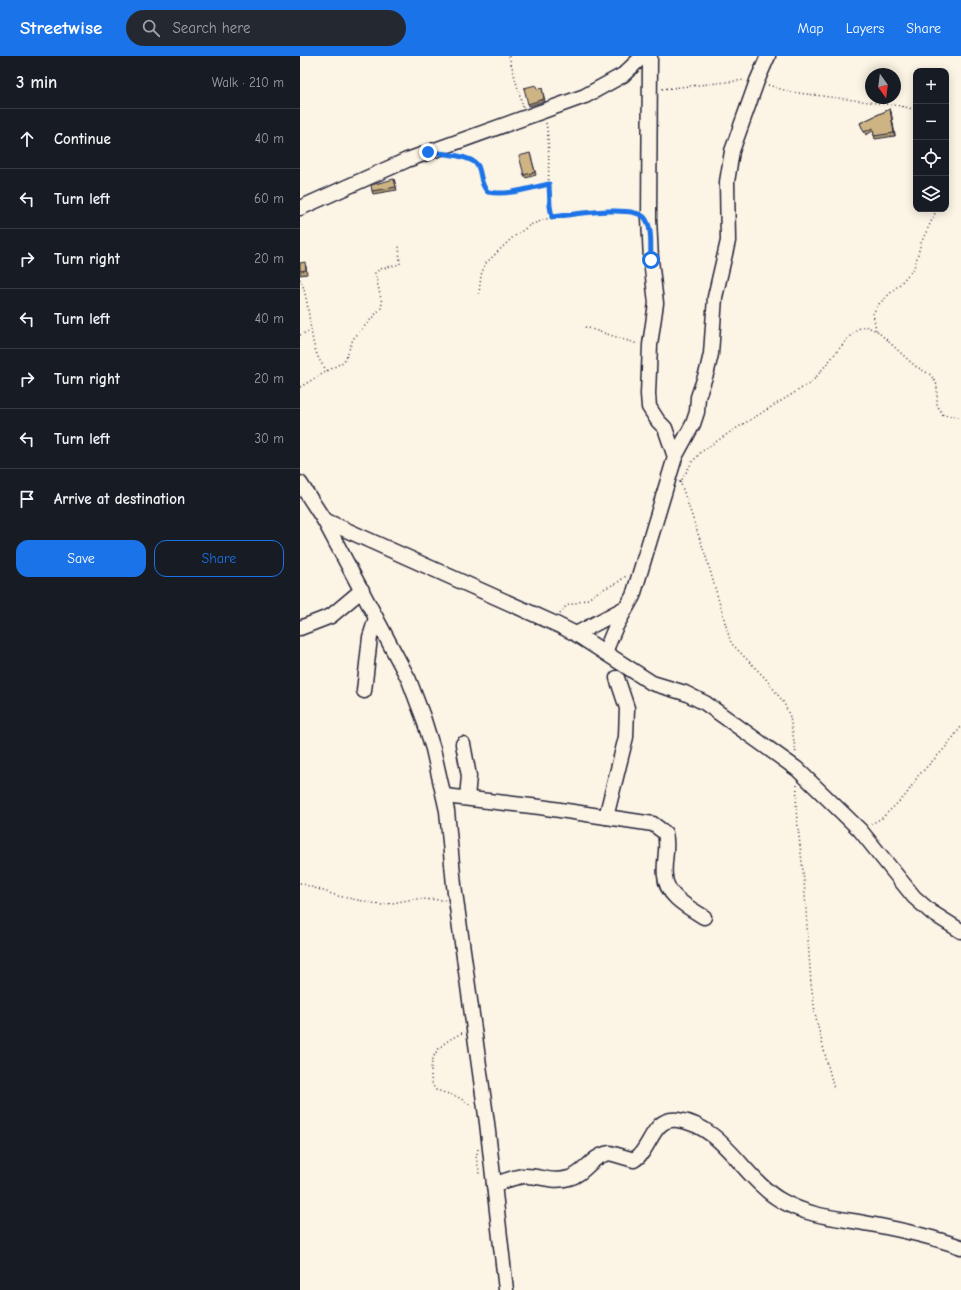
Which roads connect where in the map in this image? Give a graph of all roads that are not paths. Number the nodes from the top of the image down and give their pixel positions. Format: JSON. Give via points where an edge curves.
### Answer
{"nodes":[{"id":1,"x":648,"y":56,"type":"edge"},
{"id":2,"x":768,"y":56,"type":"edge"},
{"id":3,"x":301,"y":206,"type":"edge"},
{"id":4,"x":674,"y":461,"type":"junction"},
{"id":5,"x":300,"y":483,"type":"edge"},
{"id":6,"x":324,"y":520,"type":"junction"},
{"id":7,"x":362,"y":590,"type":"junction"},
{"id":8,"x":627,"y":607,"type":"junction"},
{"id":9,"x":376,"y":618,"type":"junction"},
{"id":10,"x":300,"y":628,"type":"edge"},
{"id":11,"x":576,"y":634,"type":"junction"},
{"id":12,"x":605,"y":652,"type":"junction"},
{"id":13,"x":617,"y":678,"type":"dead end"},
{"id":14,"x":364,"y":691,"type":"dead end"},
{"id":15,"x":463,"y":744,"type":"dead end"},
{"id":16,"x":445,"y":796,"type":"junction"},
{"id":17,"x":467,"y":798,"type":"junction"},
{"id":18,"x":606,"y":817,"type":"junction"},
{"id":19,"x":704,"y":917,"type":"dead end"},
{"id":20,"x":961,"y":931,"type":"edge"},
{"id":21,"x":488,"y":1182,"type":"junction"},
{"id":22,"x":961,"y":1246,"type":"edge"},
{"id":23,"x":506,"y":1290,"type":"edge"}],
"edges":[{"from":1,"to":3,"type":"street","via":[[606,86],[526,118],[407,160]]},
{"from":1,"to":4,"type":"street","via":[[649,226],[656,303],[650,345],[648,394],[649,407],[665,428]]},
{"from":2,"to":4,"type":"street","via":[[729,162],[726,199],[728,241],[715,297],[714,334],[708,371],[698,397],[693,424]]},
{"from":4,"to":8,"type":"street","via":[[636,589]]},
{"from":5,"to":6,"type":"street"},
{"from":6,"to":7,"type":"street"},
{"from":6,"to":11,"type":"street"},
{"from":7,"to":9,"type":"street"},
{"from":7,"to":10,"type":"street","via":[[331,616]]},
{"from":8,"to":11,"type":"street"},
{"from":8,"to":12,"type":"street"},
{"from":9,"to":14,"type":"street","via":[[370,637]]},
{"from":9,"to":16,"type":"street","via":[[409,680],[433,749]]},
{"from":11,"to":12,"type":"street"},
{"from":12,"to":20,"type":"street","via":[[652,683],[685,693],[705,703],[797,769],[860,830],[914,897],[931,912]]},
{"from":13,"to":18,"type":"street","via":[[627,708],[626,737]]},
{"from":15,"to":17,"type":"street","via":[[469,776]]},
{"from":16,"to":17,"type":"street"},
{"from":16,"to":21,"type":"street","via":[[474,1027]]},
{"from":17,"to":18,"type":"street"},
{"from":18,"to":19,"type":"street","via":[[653,824],[665,833],[668,844],[664,875],[667,887],[681,902]]},
{"from":21,"to":22,"type":"street","via":[[525,1176],[552,1181],[568,1179],[610,1153],[634,1160],[659,1126],[666,1121],[678,1119],[712,1134],[760,1183],[780,1200],[795,1208],[829,1219],[919,1233]]},
{"from":21,"to":23,"type":"street"}]}
